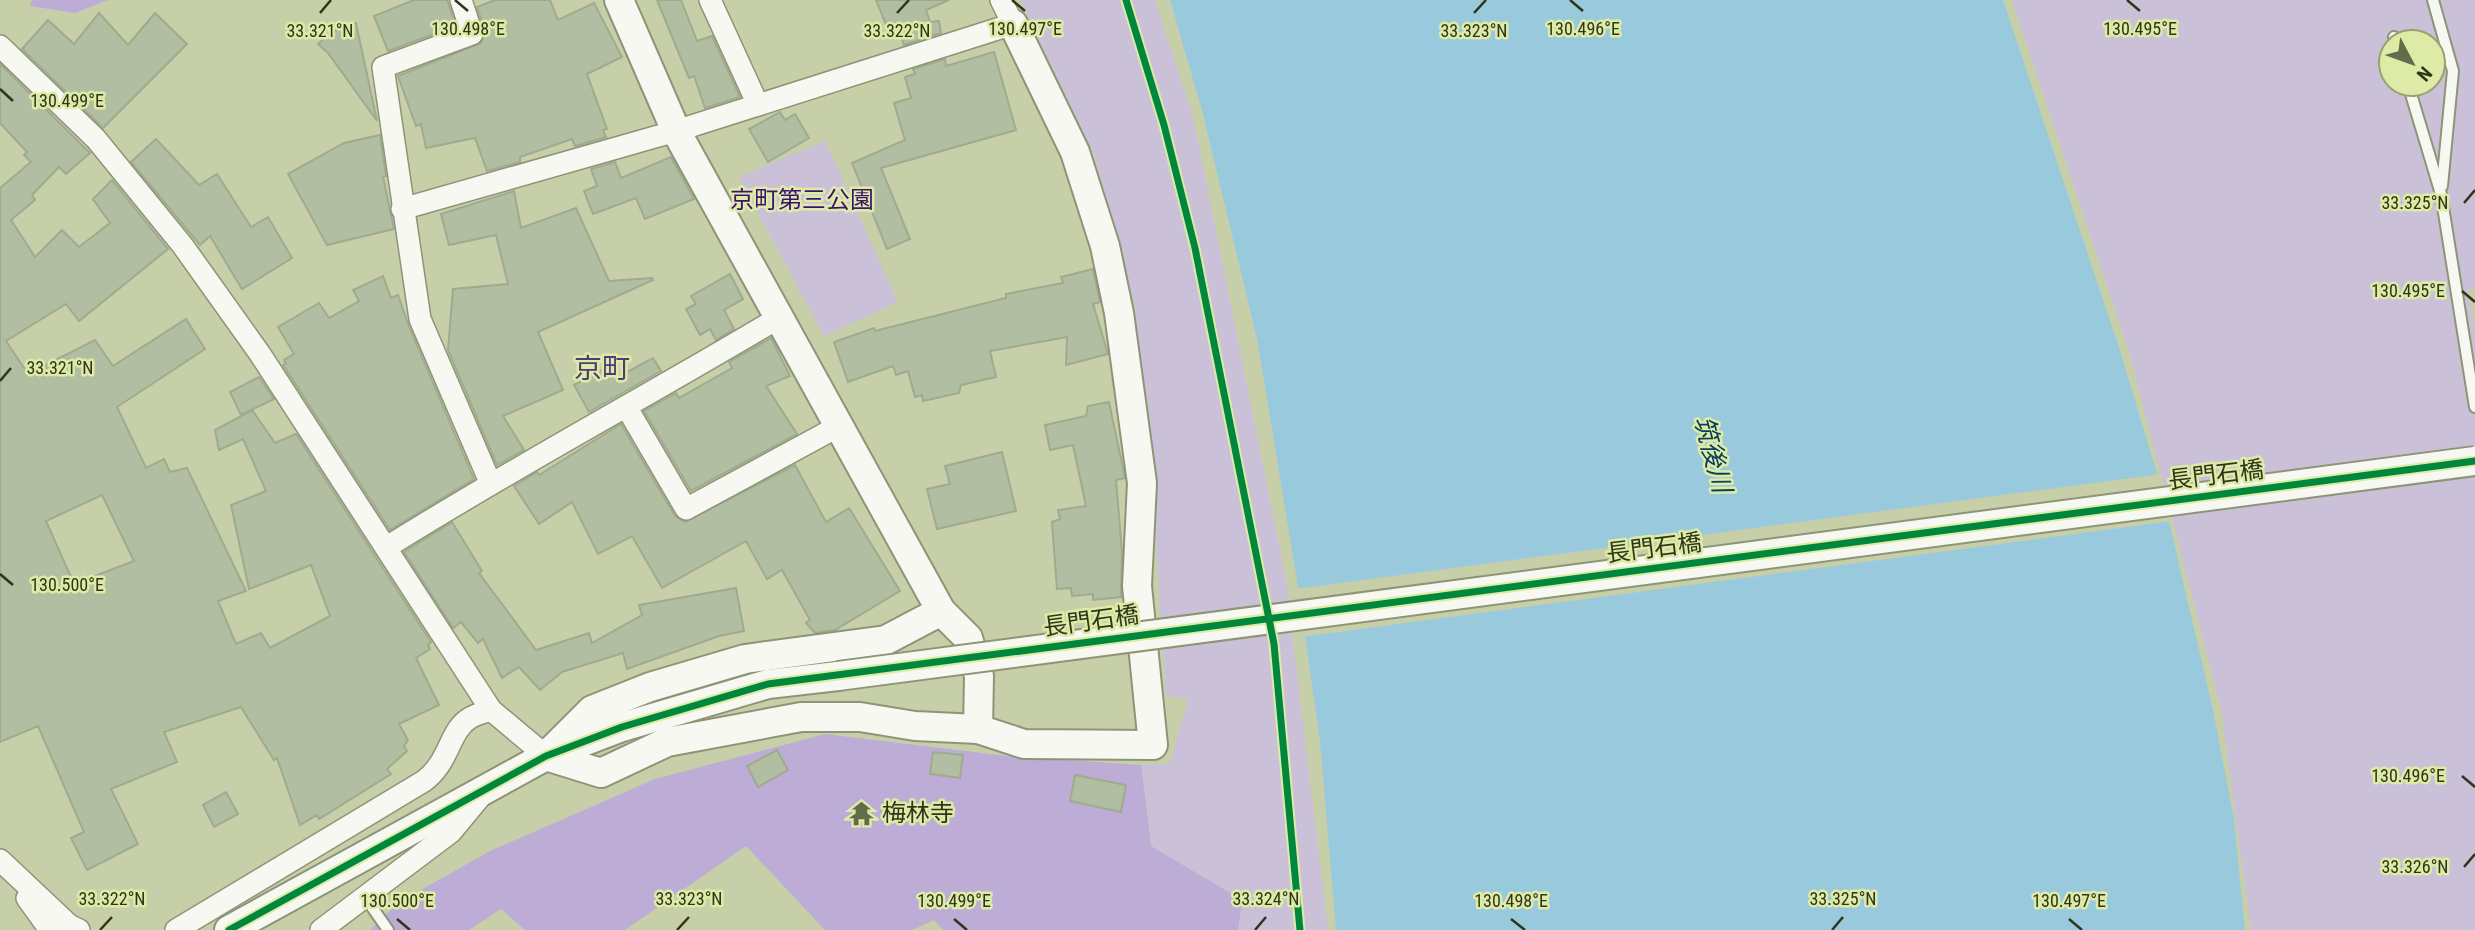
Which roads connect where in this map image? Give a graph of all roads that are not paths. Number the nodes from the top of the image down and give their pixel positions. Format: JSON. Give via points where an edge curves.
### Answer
{"nodes":[{"id":1,"x":461,"y":0,"type":"edge"},
{"id":2,"x":619,"y":0,"type":"edge"},
{"id":3,"x":710,"y":0,"type":"edge"},
{"id":4,"x":2434,"y":0,"type":"edge"},
{"id":5,"x":1007,"y":12,"type":"edge"},
{"id":6,"x":0,"y":46,"type":"edge"},
{"id":7,"x":2412,"y":98,"type":"edge"},
{"id":8,"x":758,"y":105,"type":"junction"},
{"id":9,"x":676,"y":131,"type":"junction"},
{"id":10,"x":2441,"y":194,"type":"junction"},
{"id":11,"x":402,"y":209,"type":"junction"},
{"id":12,"x":780,"y":317,"type":"junction"},
{"id":13,"x":2475,"y":407,"type":"edge"},
{"id":14,"x":627,"y":408,"type":"junction"},
{"id":15,"x":839,"y":426,"type":"junction"},
{"id":16,"x":2475,"y":461,"type":"edge"},
{"id":17,"x":490,"y":482,"type":"junction"},
{"id":18,"x":387,"y":547,"type":"junction"},
{"id":19,"x":941,"y":611,"type":"junction"},
{"id":20,"x":491,"y":710,"type":"junction"},
{"id":21,"x":978,"y":729,"type":"junction"},
{"id":22,"x":546,"y":756,"type":"junction"},
{"id":23,"x":491,"y":785,"type":"junction"},
{"id":24,"x":0,"y":860,"type":"edge"},
{"id":25,"x":365,"y":897,"type":"junction"},
{"id":26,"x":50,"y":930,"type":"edge"},
{"id":27,"x":79,"y":930,"type":"edge"},
{"id":28,"x":176,"y":930,"type":"edge"},
{"id":29,"x":229,"y":930,"type":"edge"},
{"id":30,"x":321,"y":930,"type":"edge"},
{"id":31,"x":388,"y":930,"type":"edge"}],
"edges":[{"from":1,"to":11,"type":"street","via":[[472,34],[383,67]]},
{"from":2,"to":9,"type":"street"},
{"from":3,"to":8,"type":"street"},
{"from":4,"to":10,"type":"lane","via":[[2453,71]]},
{"from":5,"to":8,"type":"street"},
{"from":5,"to":21,"type":"street","via":[[1075,152],[1105,246],[1119,313],[1142,483],[1137,586],[1153,745],[1024,744]]},
{"from":6,"to":18,"type":"street","via":[[96,139],[183,246]]},
{"from":7,"to":10,"type":"lane"},
{"from":8,"to":9,"type":"street"},
{"from":9,"to":11,"type":"street"},
{"from":9,"to":12,"type":"street"},
{"from":10,"to":13,"type":"lane"},
{"from":11,"to":17,"type":"street","via":[[421,319]]},
{"from":12,"to":14,"type":"street"},
{"from":12,"to":15,"type":"street"},
{"from":14,"to":15,"type":"street","via":[[686,509]]},
{"from":14,"to":17,"type":"street"},
{"from":15,"to":19,"type":"street"},
{"from":16,"to":22,"type":"street","name":"長門石橋","bridge":true,"via":[[768,684],[622,727]]},
{"from":17,"to":18,"type":"street"},
{"from":18,"to":20,"type":"street"},
{"from":19,"to":21,"type":"street","via":[[968,638],[979,676]]},
{"from":19,"to":22,"type":"street","via":[[886,640],[745,659],[650,687],[592,710]]},
{"from":20,"to":22,"type":"street"},
{"from":20,"to":28,"type":"street","via":[[468,718],[454,734],[439,770],[424,781]]},
{"from":21,"to":22,"type":"street","via":[[801,717],[667,742],[601,773]]},
{"from":22,"to":23,"type":"street"},
{"from":23,"to":25,"type":"street","via":[[451,832]]},
{"from":23,"to":29,"type":"street"},
{"from":24,"to":26,"type":"street"},
{"from":24,"to":27,"type":"street"},
{"from":25,"to":30,"type":"street"},
{"from":25,"to":31,"type":"lane"}]}
